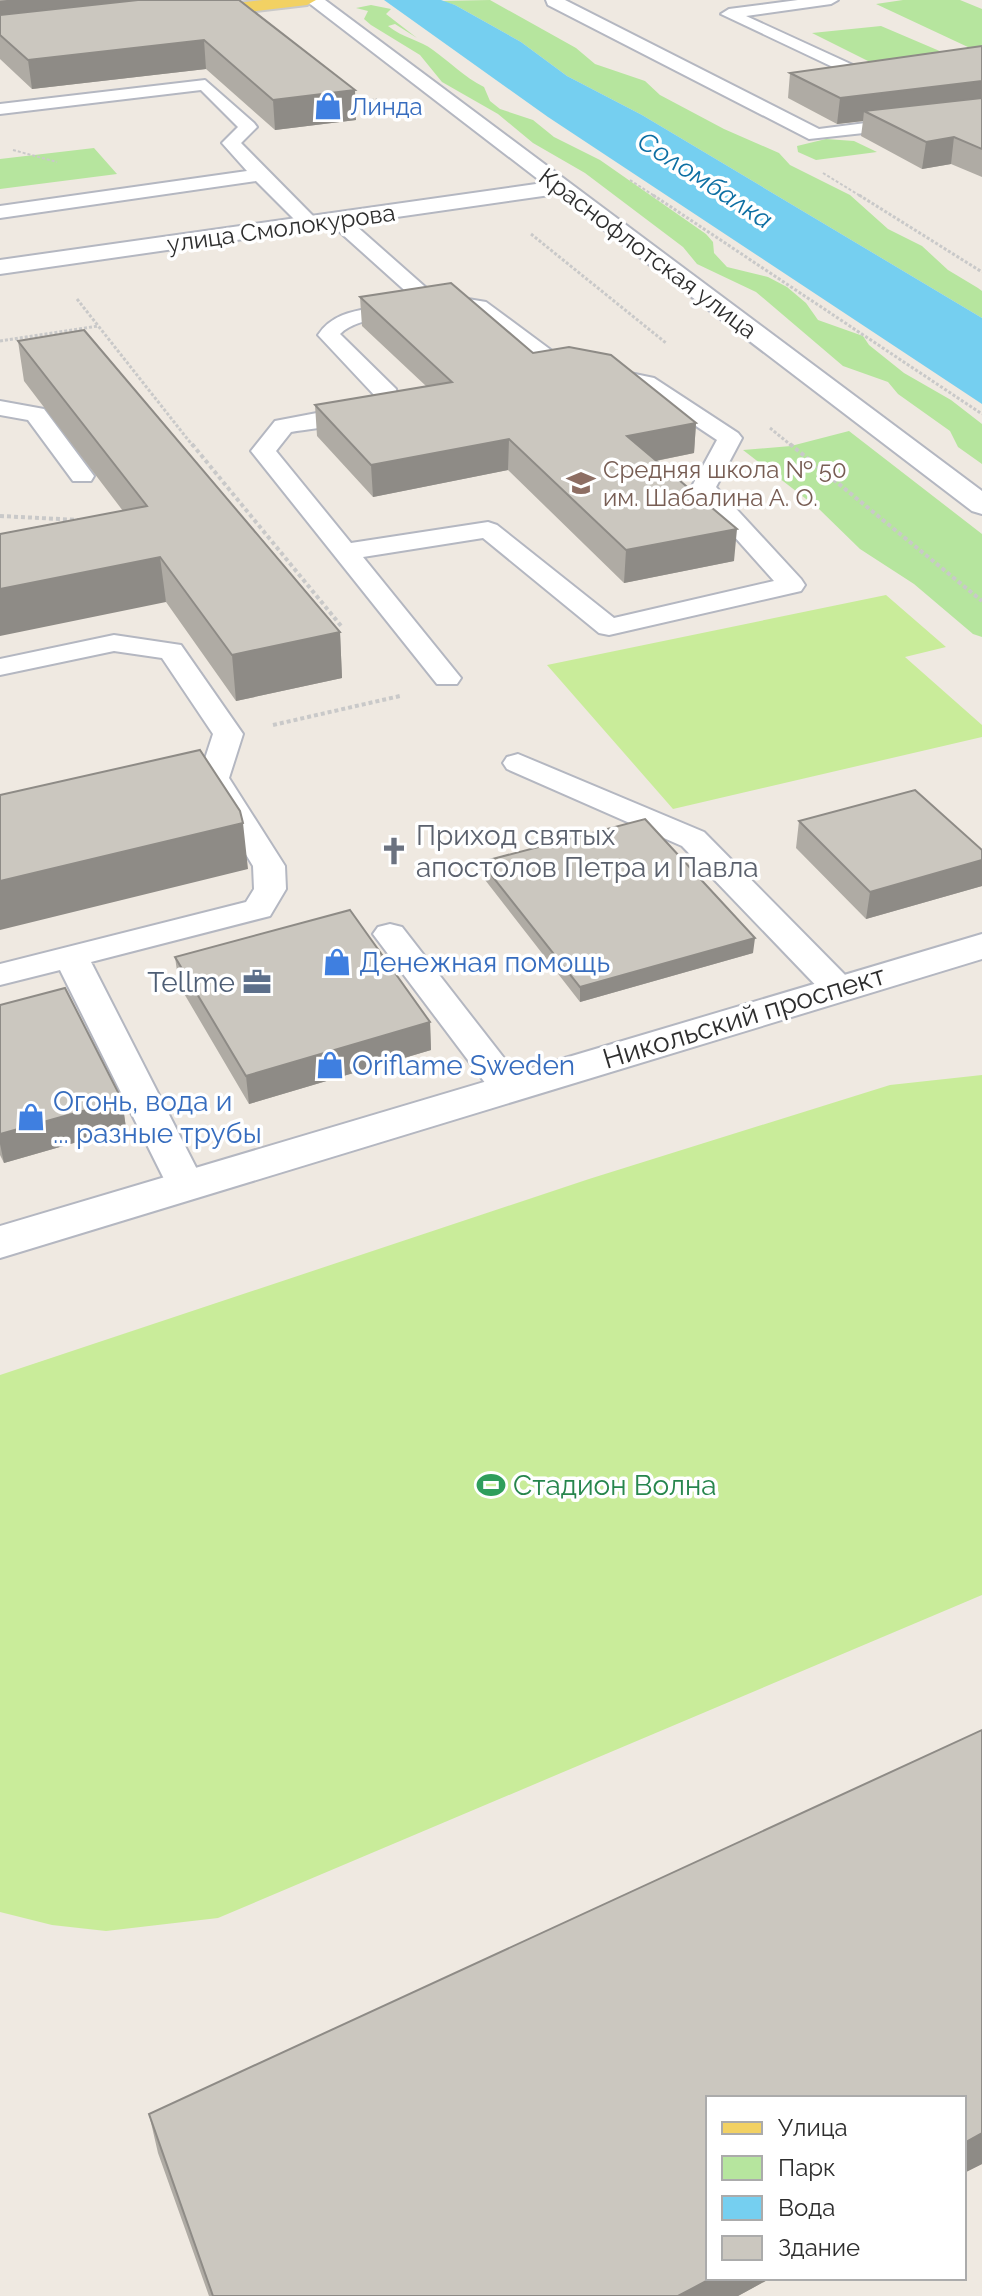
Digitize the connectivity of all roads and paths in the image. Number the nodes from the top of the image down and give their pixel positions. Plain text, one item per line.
1 (307, 0) edge
2 (314, 0) edge
3 (831, 0) edge
4 (554, 1) edge
5 (169, 17) edge
6 (982, 64) edge
7 (0, 109) edge
8 (982, 114) edge
9 (816, 135) junction
10 (619, 173) dead end
11 (260, 175) junction
12 (561, 187) junction
13 (0, 212) edge
14 (339, 221) junction
15 (311, 225) junction
16 (46, 260) junction
17 (0, 267) edge
18 (982, 272) edge
19 (425, 297) junction
20 (99, 326) junction
21 (0, 341) edge
22 (0, 408) edge
23 (982, 414) edge
24 (82, 476) edge
25 (982, 505) edge
26 (0, 516) edge
27 (86, 520) edge
28 (345, 552) junction
29 (350, 637) dead end
30 (0, 667) edge
31 (447, 678) dead end
32 (391, 686) dead end
33 (228, 734) junction
34 (518, 763) dead end
35 (390, 934) dead end
36 (982, 946) edge
37 (71, 957) junction
38 (0, 975) edge
39 (839, 989) junction
40 (508, 1088) junction
41 (186, 1185) junction
42 (0, 1242) edge

1 - 5 main road
2 - 12 street, Краснофлотская улица
3 - 6 lane
4 - 9 street
7 - 11 lane
8 - 9 street
9 - 18 path
10 - 23 path
11 - 13 lane
11 - 15 lane
12 - 14 street, улица Смолокурова
12 - 25 street, Краснофлотская улица
14 - 15 street, улица Смолокурова
14 - 19 lane
15 - 16 street, улица Смолокурова
16 - 17 street, улица Смолокурова
16 - 20 path
19 - 28 lane
19 - 28 lane
20 - 21 path
20 - 29 path
22 - 24 lane
26 - 27 path
28 - 31 lane
30 - 33 lane
32 - 33 path
33 - 37 lane
34 - 39 lane
35 - 40 lane
36 - 39 street, Никольский проспект
37 - 38 lane
37 - 41 lane
39 - 40 street, Никольский проспект
40 - 41 street, Никольский проспект
41 - 42 street, Никольский проспект

